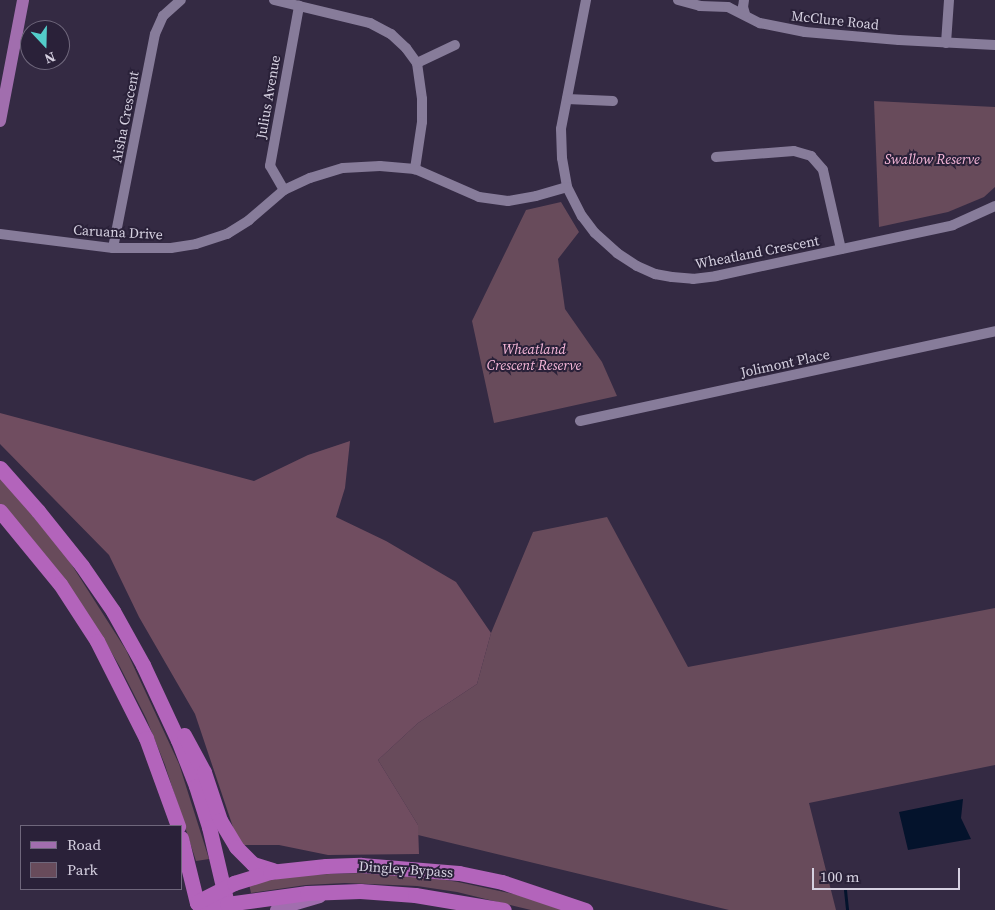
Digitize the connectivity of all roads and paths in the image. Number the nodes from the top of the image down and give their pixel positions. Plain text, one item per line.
1 (23, 0) edge
2 (181, 0) edge
3 (274, 0) edge
4 (586, 0) edge
5 (678, 0) edge
6 (744, 0) edge
7 (949, 0) edge
8 (299, 6) junction
9 (745, 14) junction
10 (946, 43) junction
11 (455, 45) dead end
12 (995, 45) edge
13 (417, 63) junction
14 (567, 99) junction
15 (613, 101) dead end
16 (0, 121) edge
17 (716, 156) dead end
18 (415, 169) junction
19 (567, 186) junction
20 (284, 190) junction
21 (995, 206) edge
22 (0, 234) edge
23 (113, 248) junction
24 (841, 249) junction
25 (995, 331) edge
26 (580, 421) dead end
27 (0, 468) edge
28 (0, 511) edge
29 (6, 520) edge
30 (162, 703) junction
31 (178, 825) edge
32 (182, 842) edge
33 (280, 870) junction
34 (224, 888) junction
35 (342, 891) junction
36 (197, 905) edge
37 (228, 907) edge
38 (276, 910) edge
39 (504, 910) edge
40 (585, 910) edge

1 - 16 main road
2 - 23 street, Aisha Crescent
3 - 8 street
4 - 14 street, Wheatland Crescent
5 - 9 street, McClure Road
6 - 9 street
7 - 10 street
8 - 13 street
8 - 20 street, Julius Avenue
9 - 10 street, McClure Road
10 - 12 street, McClure Road
11 - 13 street
13 - 18 street
14 - 15 street
14 - 19 street, Wheatland Crescent
17 - 24 street
18 - 19 street, Caruana Drive
18 - 20 street, Caruana Drive
19 - 24 street, Wheatland Crescent
20 - 23 street, Caruana Drive
21 - 24 street, Wheatland Crescent
22 - 23 street, Caruana Drive
25 - 26 street, Jolimont Place
27 - 30 highway
28 - 29 highway
29 - 31 highway
30 - 33 highway
30 - 34 highway
32 - 36 highway
33 - 34 highway, Dingley Bypass
33 - 40 highway, Dingley Bypass
34 - 36 highway, Dingley Bypass
34 - 37 highway
35 - 37 highway, Dingley Bypass
35 - 38 main road
35 - 39 highway, Dingley Bypass
36 - 37 highway, Dingley Bypass

